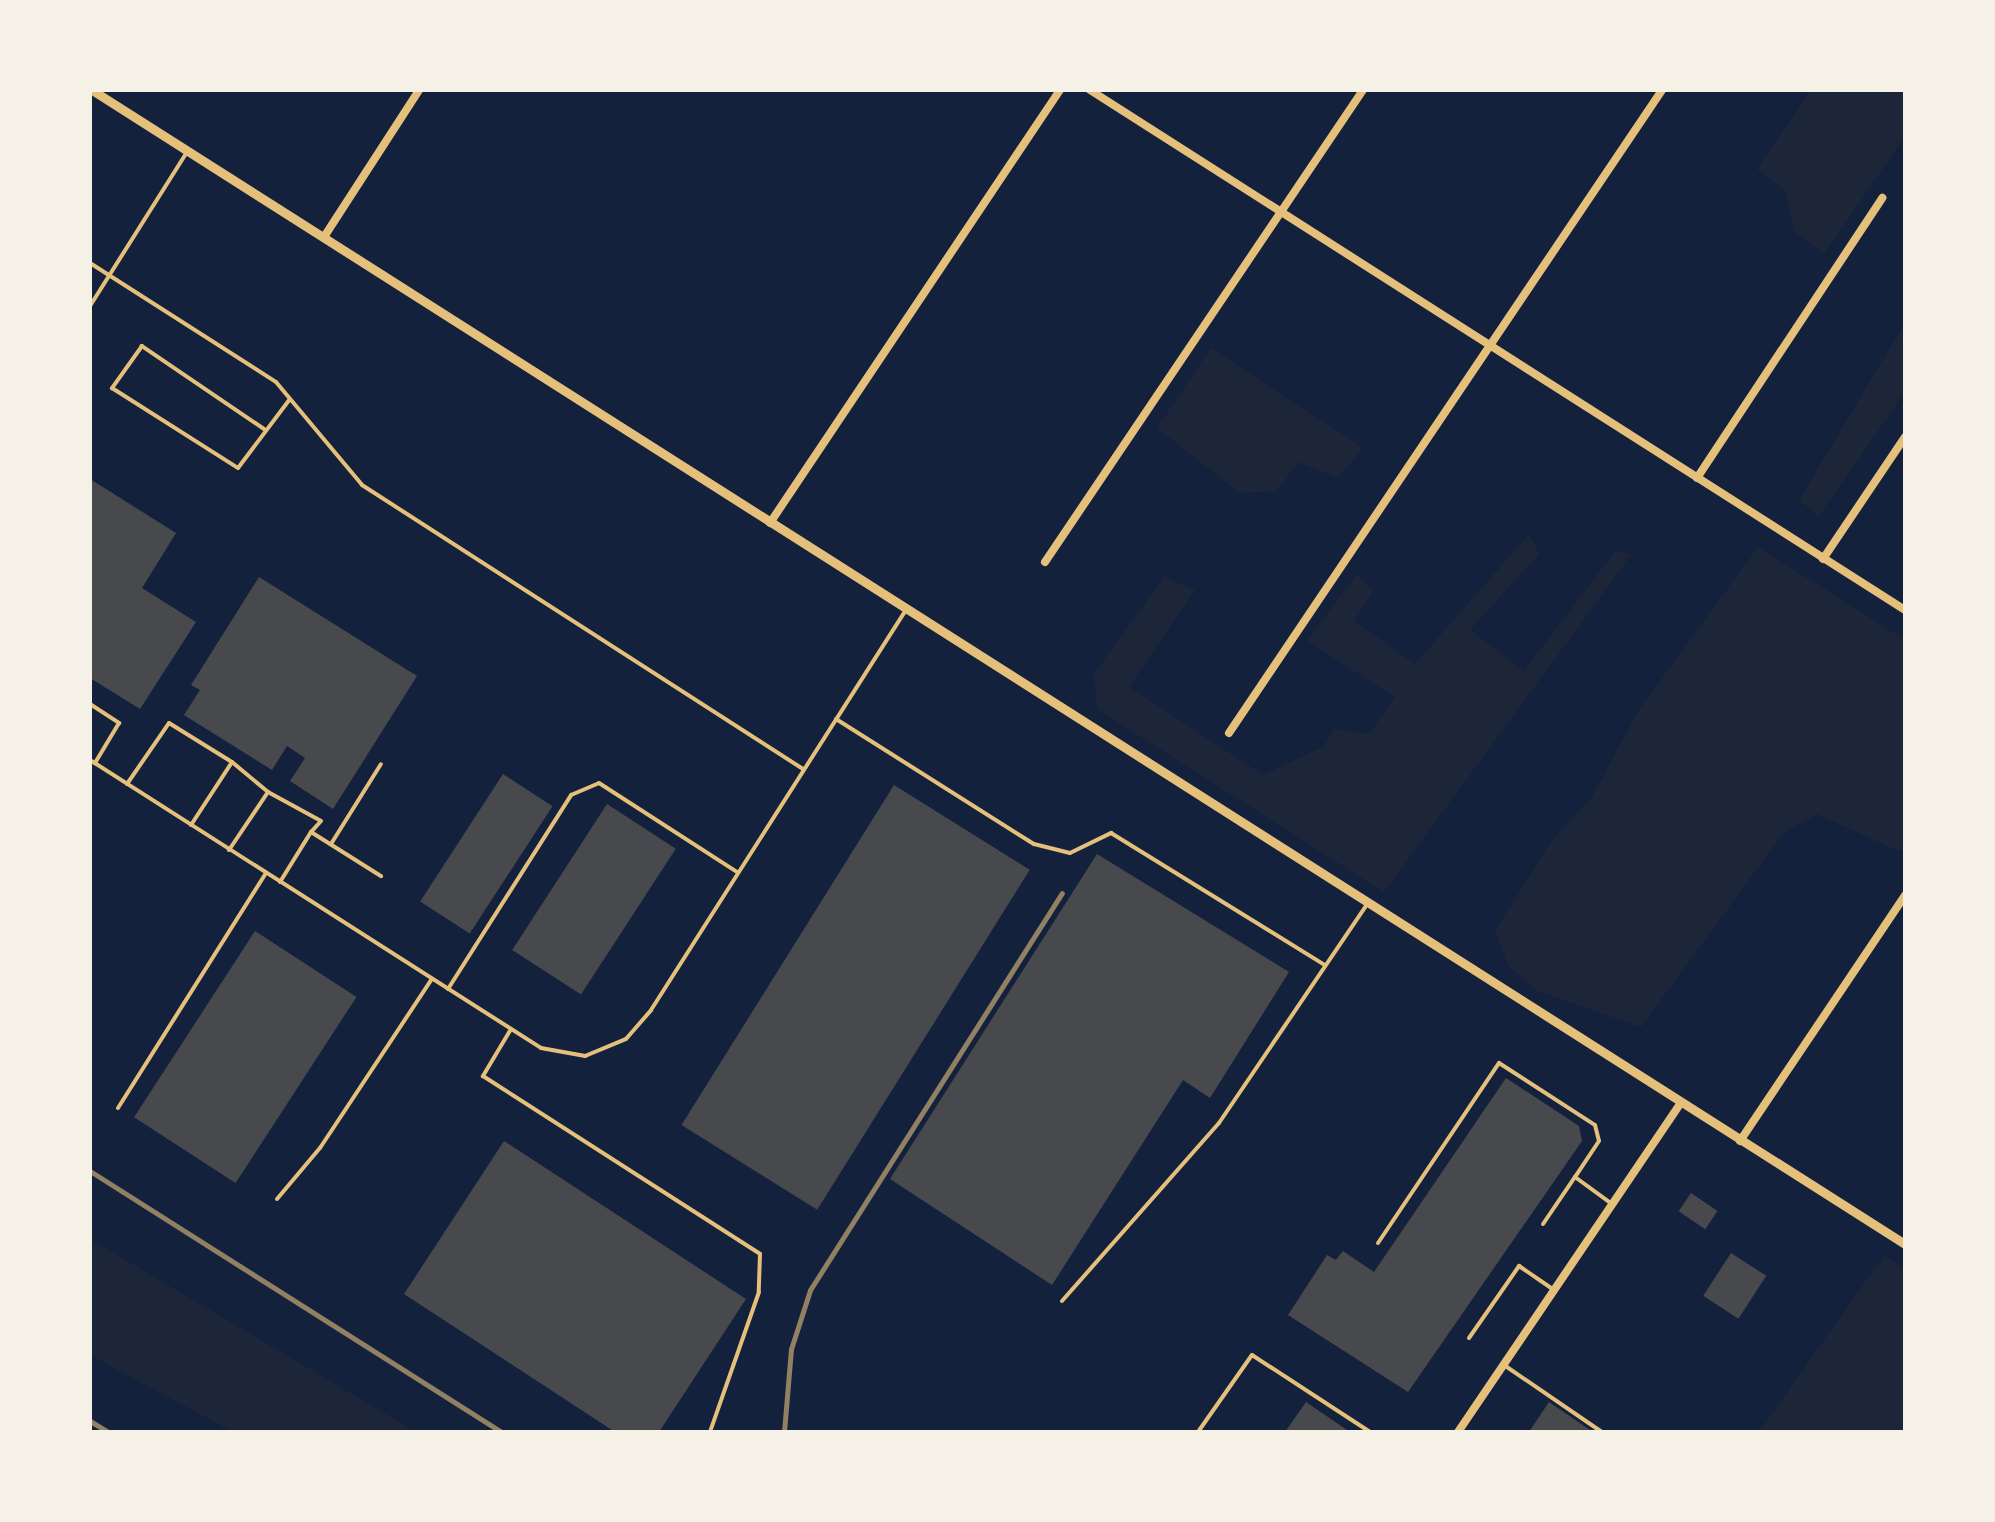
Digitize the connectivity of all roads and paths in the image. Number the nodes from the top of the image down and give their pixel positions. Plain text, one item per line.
1 (92, 90) edge
2 (419, 90) edge
3 (1060, 90) edge
4 (1090, 90) edge
5 (1363, 90) edge
6 (1662, 90) edge
7 (187, 151) junction
8 (1882, 198) dead end
9 (1281, 214) junction
10 (324, 237) junction
11 (90, 263) edge
12 (110, 274) junction
13 (90, 306) edge
14 (1491, 347) junction
15 (290, 399) junction
16 (264, 429) junction
17 (1905, 437) edge
18 (1697, 478) junction
19 (770, 523) junction
20 (1823, 559) junction
21 (1045, 562) dead end
22 (1905, 610) edge
23 (905, 611) junction
24 (90, 704) edge
25 (835, 719) junction
26 (1229, 733) dead end
27 (92, 762) edge
28 (232, 762) junction
29 (381, 764) dead end
30 (803, 769) junction
31 (127, 784) junction
32 (268, 792) junction
33 (191, 825) junction
34 (311, 832) junction
35 (331, 844) junction
36 (229, 850) junction
37 (737, 872) junction
38 (266, 873) junction
39 (381, 876) dead end
40 (280, 882) junction
41 (1905, 895) edge
42 (1367, 904) junction
43 (1325, 965) junction
44 (432, 979) junction
45 (448, 989) junction
46 (511, 1029) junction
47 (1681, 1103) junction
48 (118, 1108) dead end
49 (1740, 1141) junction
50 (1575, 1177) junction
51 (277, 1199) dead end
52 (1612, 1204) junction
53 (1543, 1224) dead end
54 (1378, 1243) dead end
55 (1905, 1244) edge
56 (1554, 1290) junction
57 (1062, 1301) dead end
58 (1469, 1338) dead end
59 (1504, 1365) junction
60 (710, 1432) edge
61 (1198, 1432) edge
62 (1370, 1432) edge
63 (1458, 1432) edge
64 (1602, 1432) edge

1 - 7 street
2 - 10 street
3 - 19 street
4 - 9 street
5 - 9 street
6 - 14 street
7 - 10 street
7 - 12 lane
8 - 18 street
9 - 14 street
9 - 21 street
10 - 19 street
11 - 12 lane
12 - 13 lane
12 - 15 lane
14 - 18 street
14 - 26 street
15 - 16 lane
15 - 30 lane
16 - 16 lane
17 - 20 street
18 - 20 street
19 - 23 street
20 - 22 street
23 - 25 lane
23 - 42 street
24 - 27 lane
25 - 30 lane
25 - 43 lane
27 - 31 lane
28 - 31 lane
28 - 32 lane
28 - 33 lane
29 - 35 lane
30 - 37 lane
31 - 33 lane
32 - 34 lane
32 - 36 lane
33 - 36 lane
34 - 35 lane
34 - 40 lane
35 - 39 lane
36 - 38 lane
37 - 45 lane
37 - 46 lane
38 - 40 lane
38 - 48 lane
40 - 44 lane
41 - 49 street
42 - 43 lane
42 - 47 street
43 - 57 lane
44 - 45 lane
44 - 51 lane
45 - 46 lane
46 - 60 lane
47 - 49 street
47 - 52 street
49 - 55 street
50 - 52 lane
50 - 53 lane
50 - 54 lane
52 - 56 street
56 - 58 lane
56 - 59 street
59 - 63 street
59 - 64 lane
61 - 62 lane

